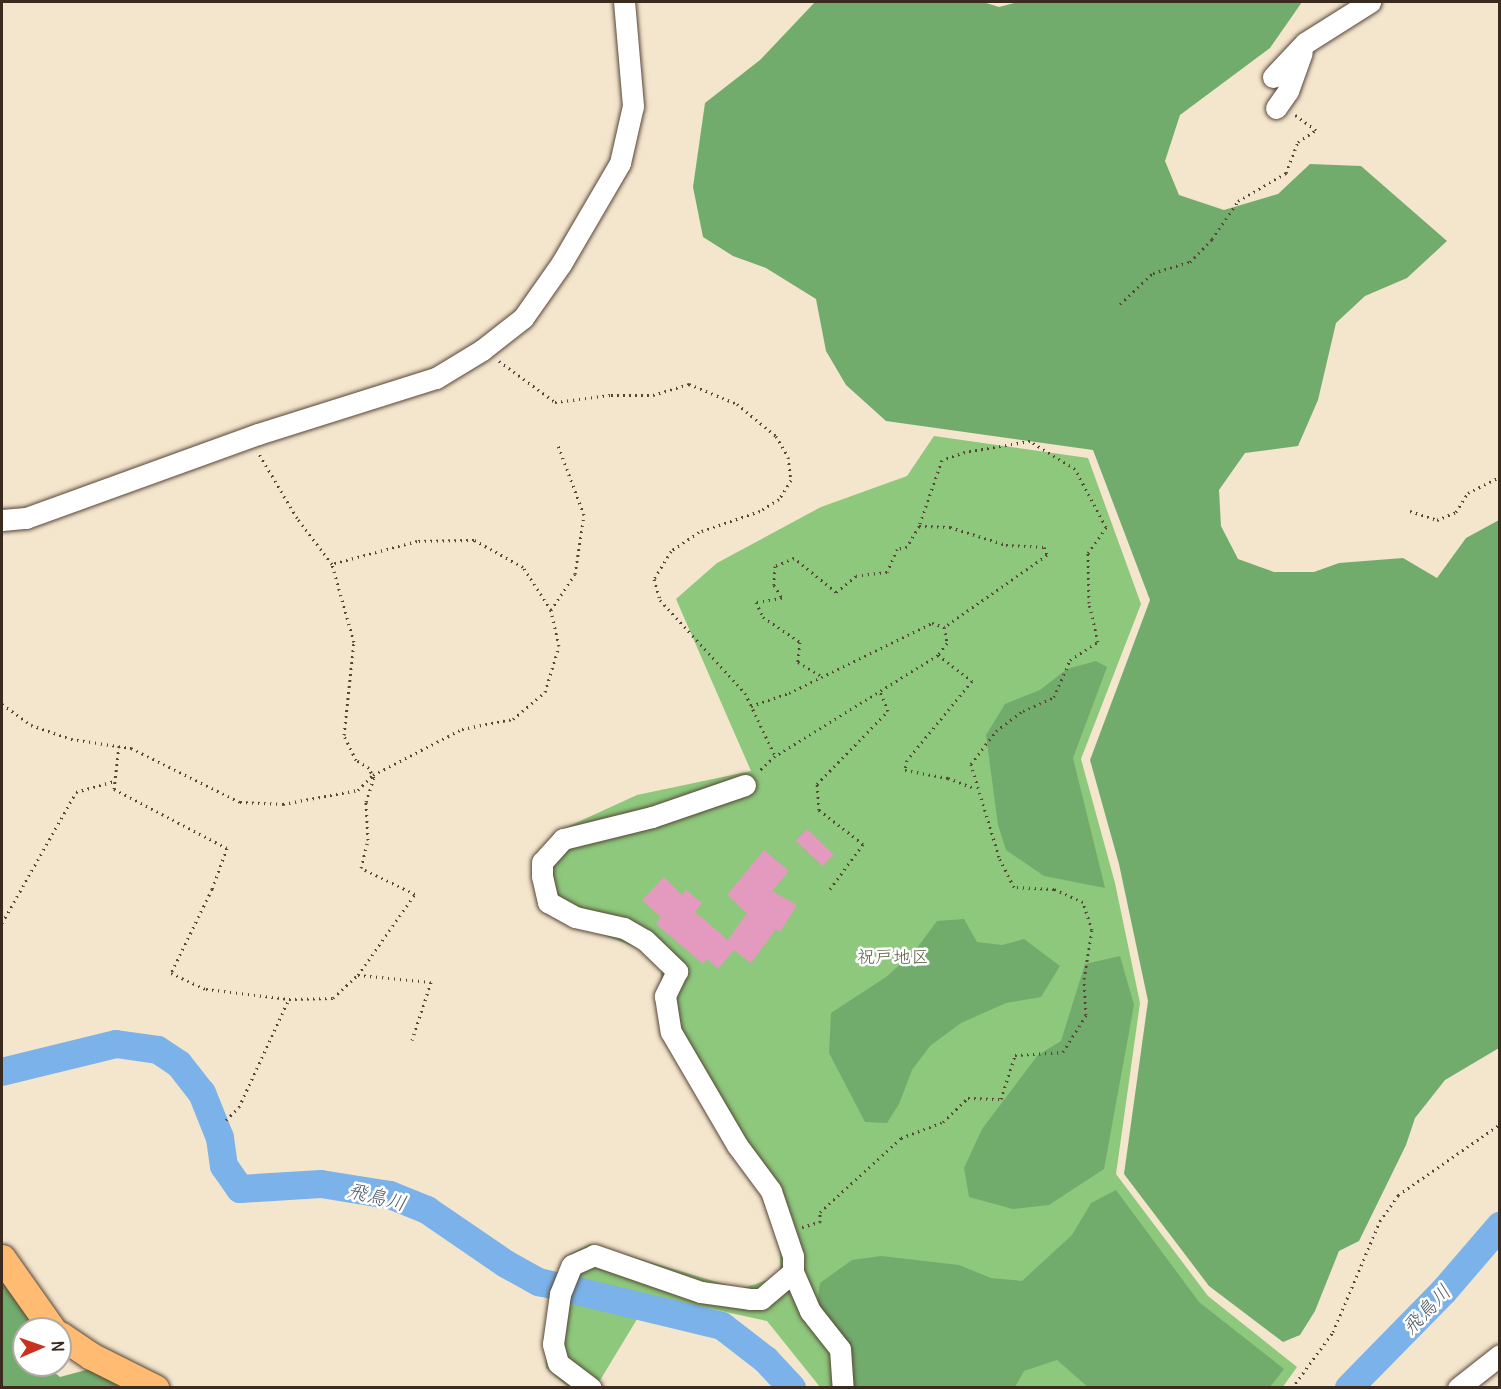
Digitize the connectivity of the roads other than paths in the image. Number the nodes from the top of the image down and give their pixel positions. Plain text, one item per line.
1 (624, 2) edge
2 (1370, 2) edge
3 (1305, 42) junction
4 (1273, 77) dead end
5 (1278, 106) road end
6 (2, 520) edge
7 (745, 785) road end
8 (2, 1258) edge
9 (793, 1264) junction
10 (44, 1317) edge
11 (72, 1343) edge
12 (1500, 1355) edge
13 (155, 1388) edge
14 (591, 1388) edge
15 (843, 1388) edge
16 (1458, 1388) edge

1 - 6 street
2 - 3 street
3 - 4 street
3 - 5 street
7 - 9 street
8 - 10 main road
9 - 14 street
9 - 15 street
11 - 13 main road
12 - 16 street

